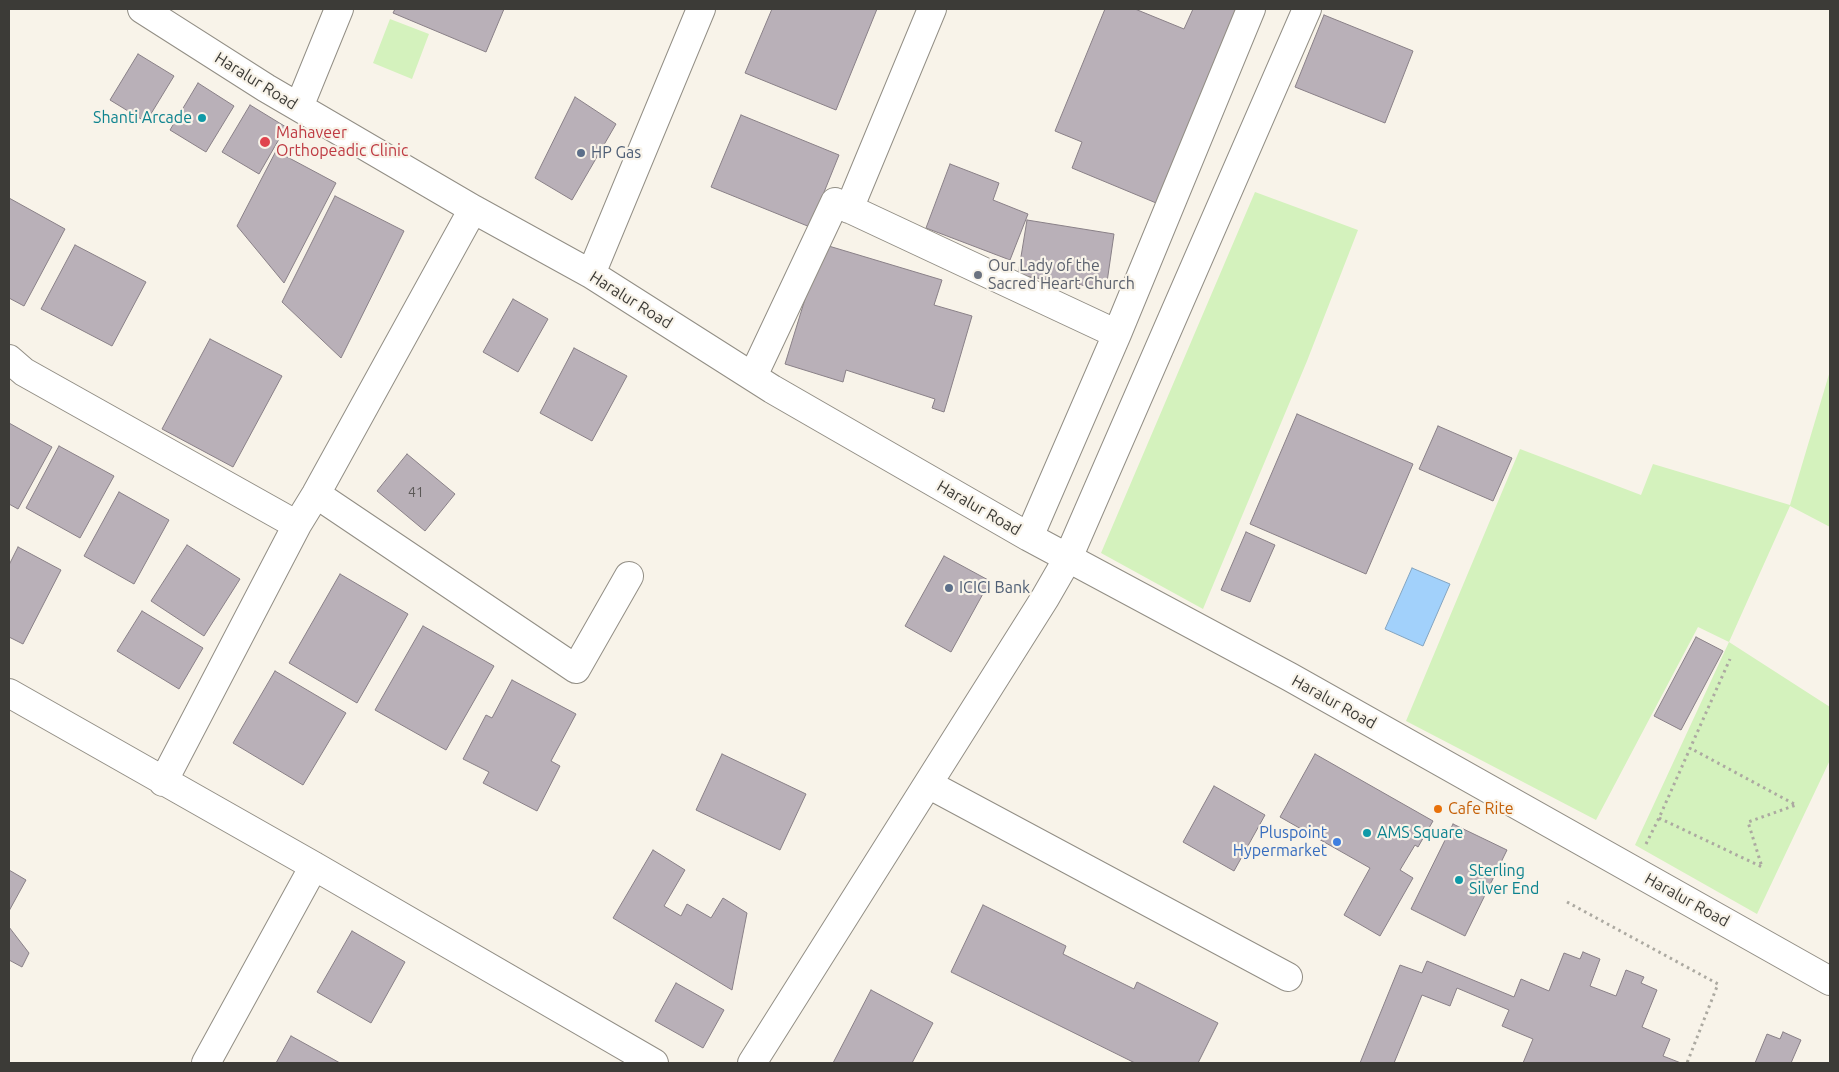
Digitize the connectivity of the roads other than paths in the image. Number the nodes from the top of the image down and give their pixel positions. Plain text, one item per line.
1 (142, 9) edge
2 (339, 9) edge
3 (701, 9) edge
4 (932, 9) edge
5 (1251, 9) edge
6 (1308, 9) edge
7 (299, 108) junction
8 (473, 209) junction
9 (849, 209) junction
10 (591, 274) junction
11 (1117, 334) junction
12 (9, 359) edge
13 (753, 376) junction
14 (316, 494) junction
15 (297, 525) junction
16 (1029, 537) junction
17 (1068, 558) junction
18 (629, 576) dead end
19 (9, 693) edge
20 (163, 782) junction
21 (928, 784) junction
22 (314, 866) junction
23 (1288, 977) dead end
24 (1830, 981) edge
25 (206, 1063) edge
26 (654, 1063) edge
27 (752, 1063) edge

1 - 7 street, Haralur Road
2 - 7 street
3 - 10 street
4 - 9 street
5 - 11 street
6 - 17 street
7 - 8 street, Haralur Road
8 - 10 street, Haralur Road
8 - 14 street
9 - 11 street
9 - 13 street
10 - 13 street, Haralur Road
11 - 16 street
12 - 15 street
13 - 16 street, Haralur Road
14 - 15 street
14 - 18 street
15 - 20 street
16 - 17 street, Haralur Road
17 - 21 street
17 - 24 street, Haralur Road
19 - 20 street
20 - 22 street
21 - 23 street
21 - 27 street
22 - 25 street
22 - 26 street

